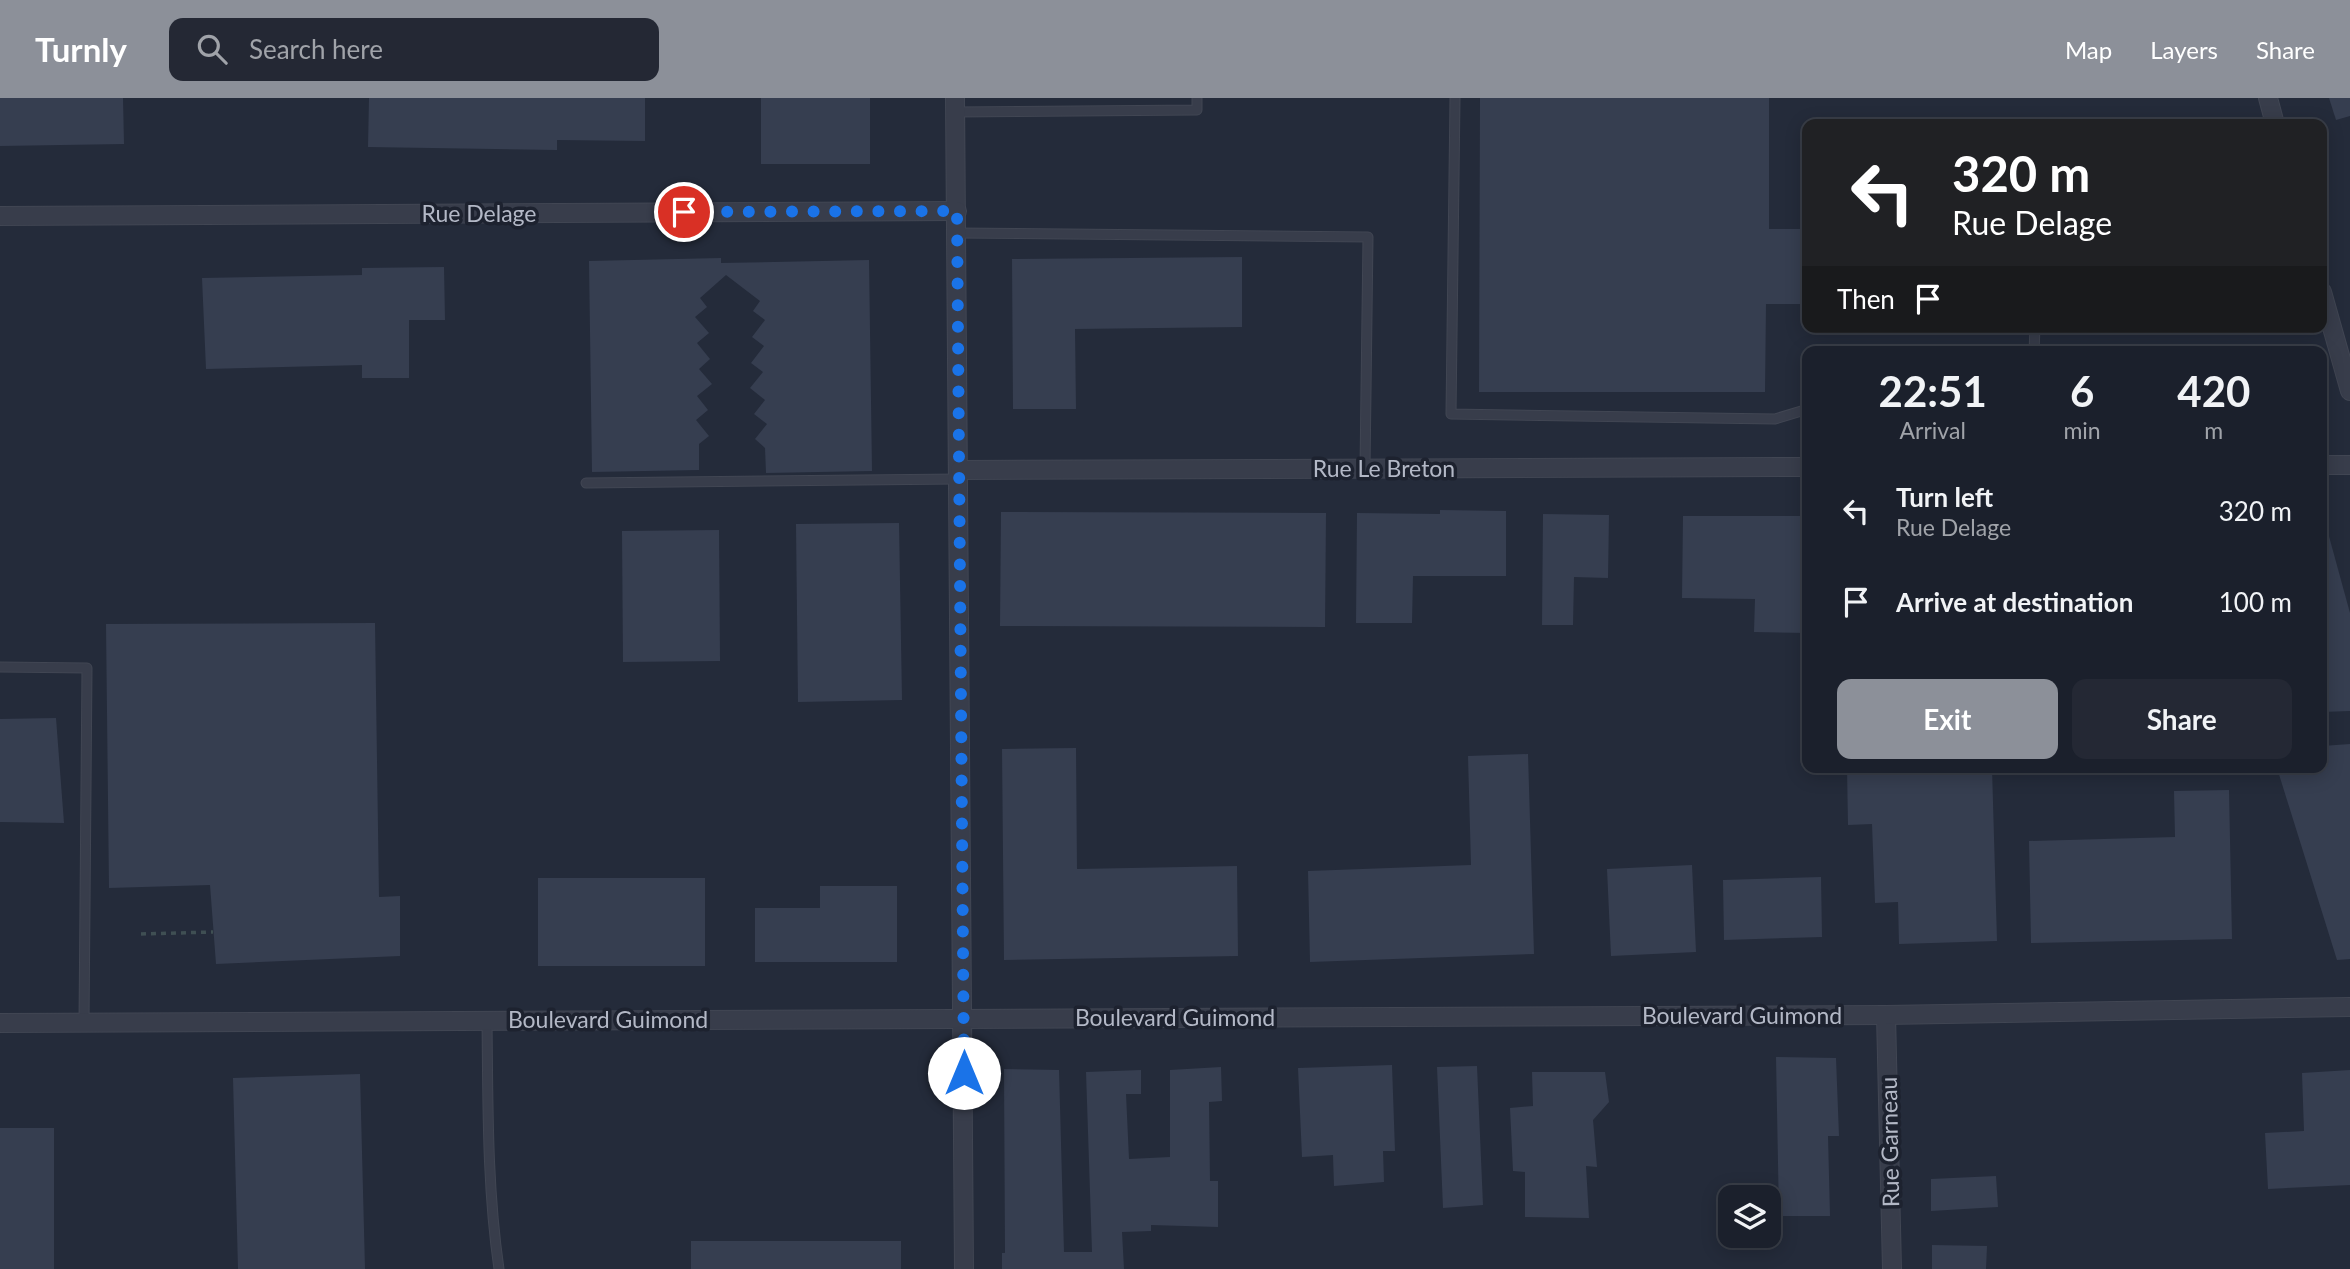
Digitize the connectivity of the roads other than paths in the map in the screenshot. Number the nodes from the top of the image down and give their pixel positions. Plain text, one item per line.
1 (1197, 98) edge
2 (1455, 98) edge
3 (2268, 98) edge
4 (955, 105) edge
5 (2274, 119) edge
6 (957, 211) junction
7 (0, 216) edge
8 (957, 233) junction
9 (2327, 310) edge
10 (2350, 391) edge
11 (1802, 411) edge
12 (2327, 465) edge
13 (2350, 465) edge
14 (1802, 467) edge
15 (1365, 468) junction
16 (960, 474) junction
17 (586, 483) dead end
18 (0, 667) edge
19 (2350, 1007) edge
20 (1886, 1015) junction
21 (964, 1017) junction
22 (487, 1020) junction
23 (84, 1022) junction
24 (0, 1023) edge
25 (499, 1269) edge
26 (964, 1269) edge
27 (1892, 1269) edge

1 - 4 lane
2 - 11 lane
3 - 5 street
4 - 6 street
6 - 7 street, Rue Delage
6 - 8 street
8 - 15 lane
8 - 16 street
9 - 10 street
12 - 13 street
14 - 15 street, Rue Le Breton
15 - 16 street, Rue Le Breton
16 - 17 lane
16 - 21 street
18 - 23 lane
19 - 20 street, Boulevard Guimond
20 - 21 street, Boulevard Guimond
20 - 27 street, Rue Garneau
21 - 22 street, Boulevard Guimond
21 - 26 street
22 - 23 street, Boulevard Guimond
22 - 25 lane
23 - 24 street, Boulevard Guimond

